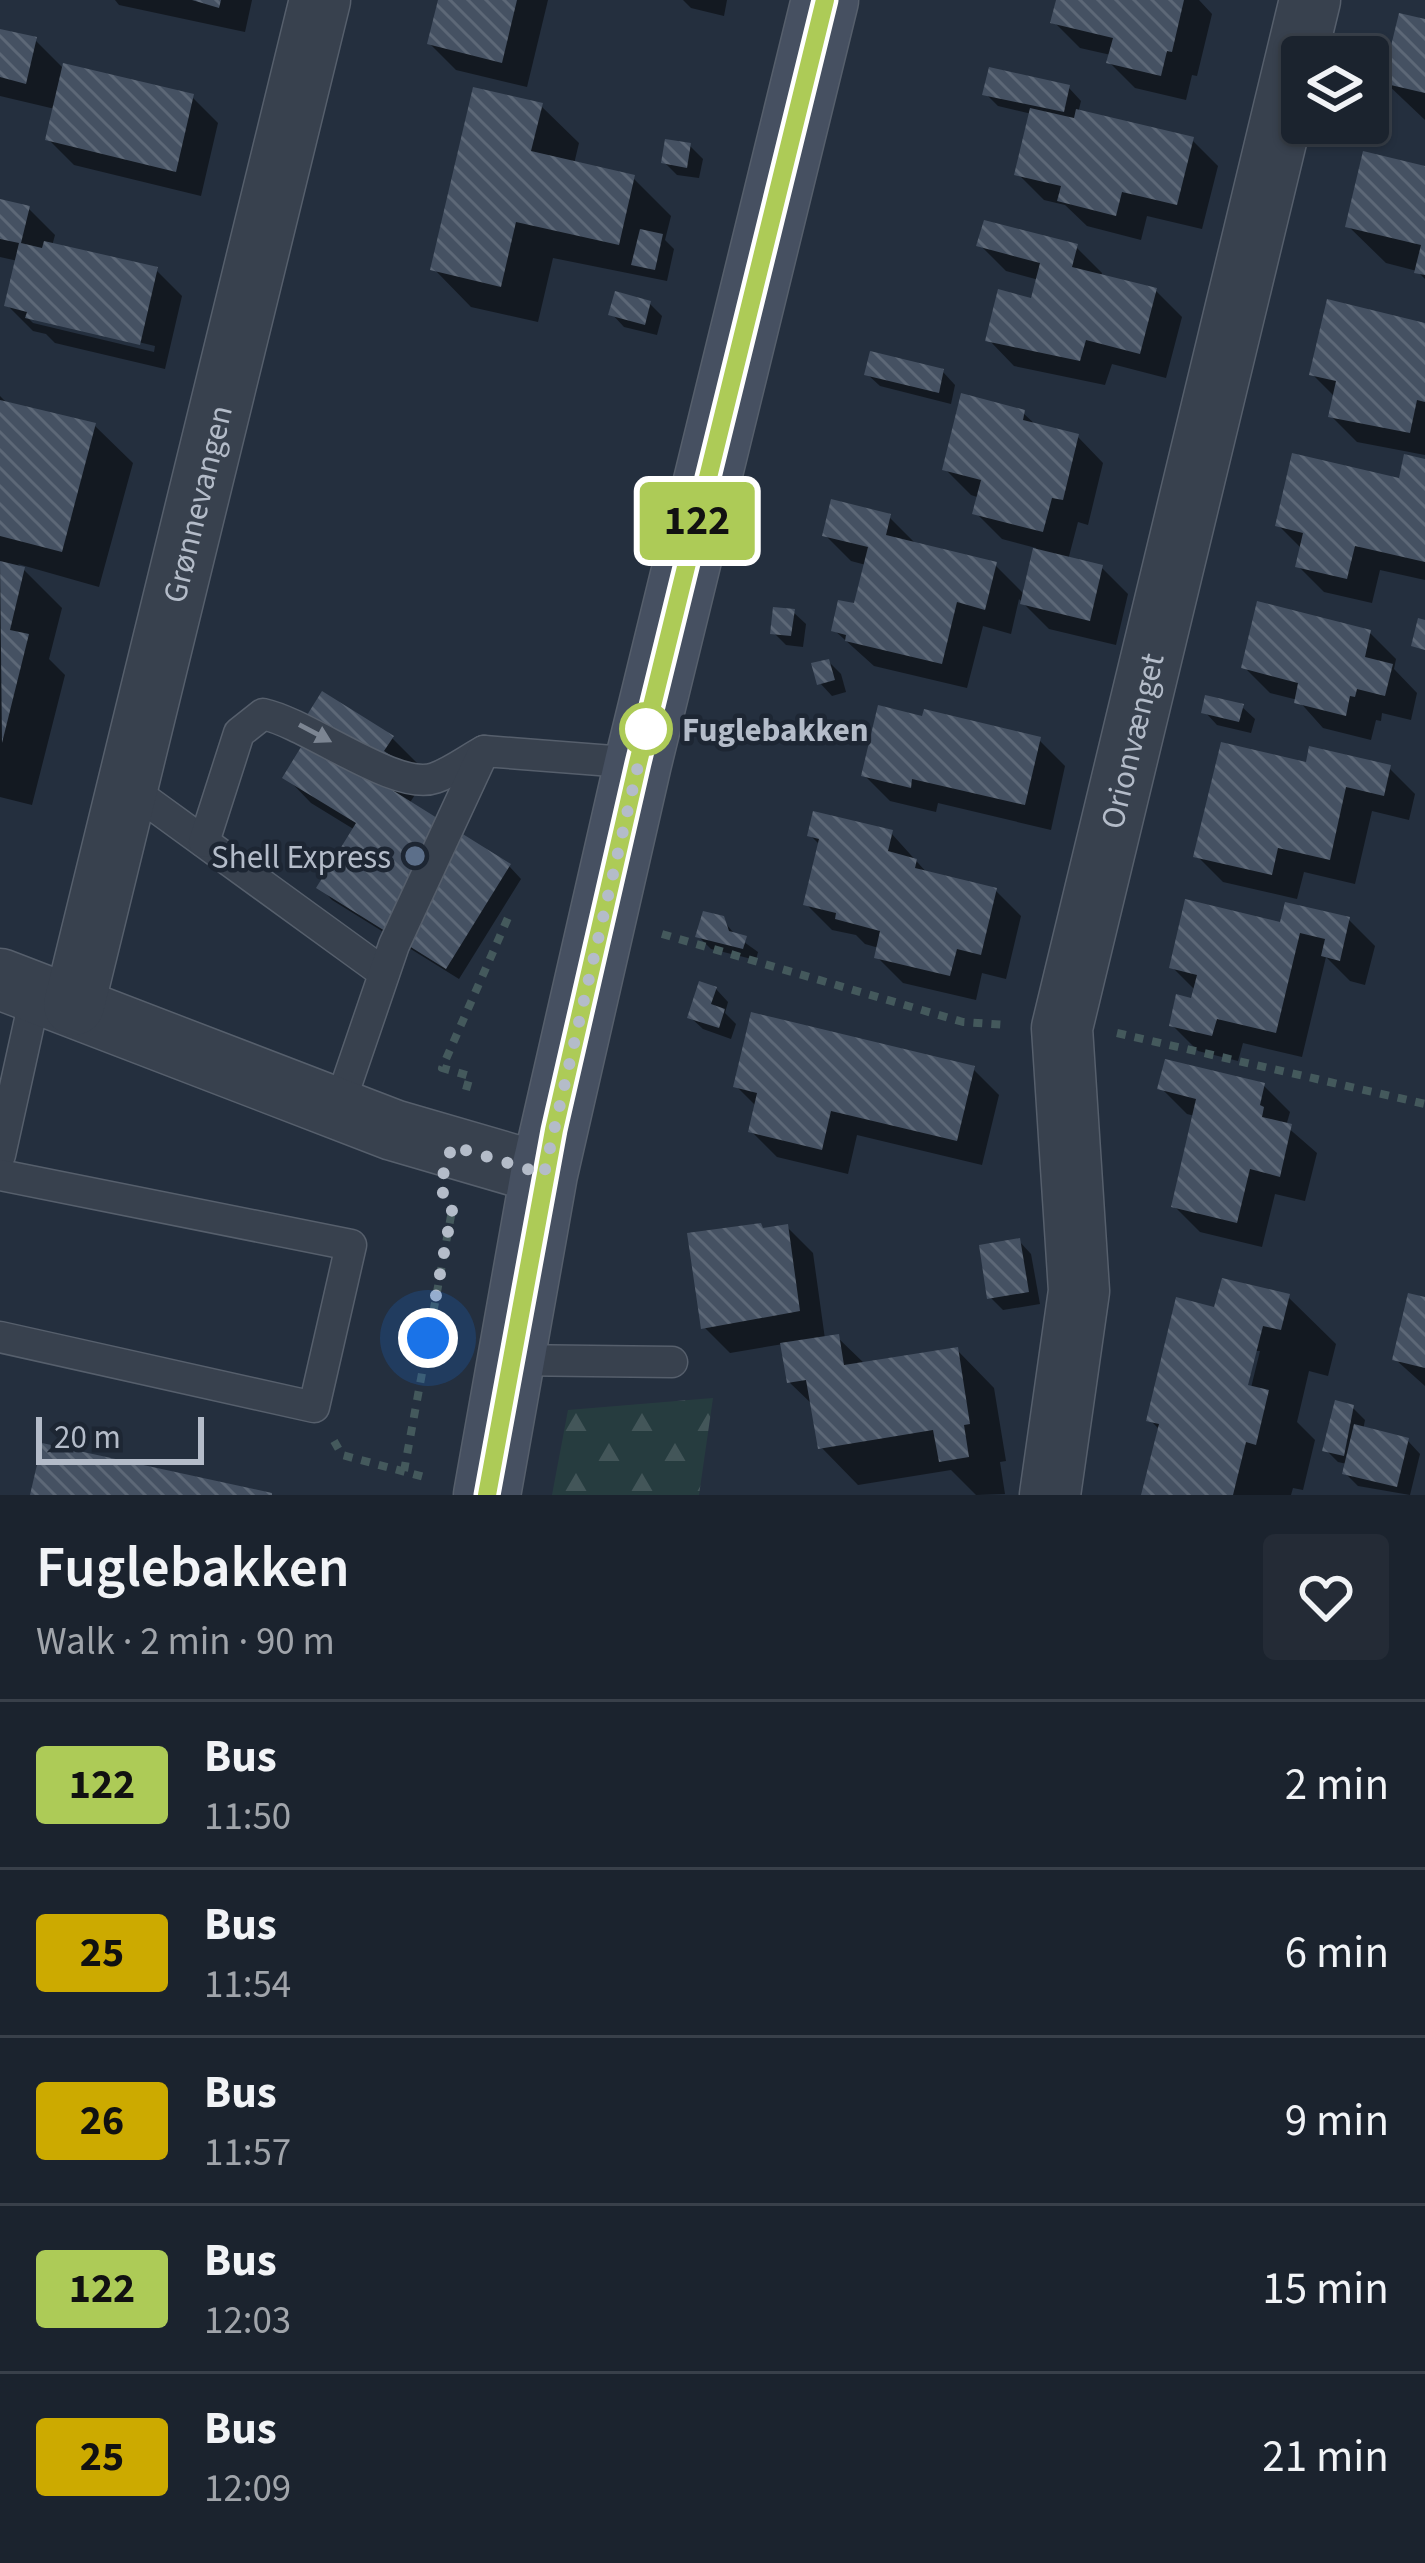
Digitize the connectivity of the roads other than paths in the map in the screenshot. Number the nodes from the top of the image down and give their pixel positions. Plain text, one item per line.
1 (320, 0) edge
2 (825, 0) edge
3 (1310, 0) edge
4 (484, 751) junction
5 (638, 763) junction
6 (128, 787) junction
7 (204, 842) junction
8 (385, 973) junction
9 (37, 992) edge
10 (338, 1109) junction
11 (0, 1155) edge
12 (544, 1174) junction
13 (0, 1175) edge
14 (0, 1336) edge
15 (511, 1360) junction
16 (672, 1362) dead end
17 (487, 1494) edge
18 (1050, 1495) edge

1 - 6 street, Grønnevangen
2 - 5 main road
3 - 18 street, Orionvænget
4 - 5 lane
7 -> 4 lane
4 - 8 lane
5 - 12 main road
6 - 7 lane
6 - 9 street, Grønnevangen
7 - 8 lane
8 - 10 lane
9 - 10 street
9 - 11 lane
10 - 12 street
12 - 15 main road
13 - 14 lane
15 - 16 lane
15 - 17 main road

